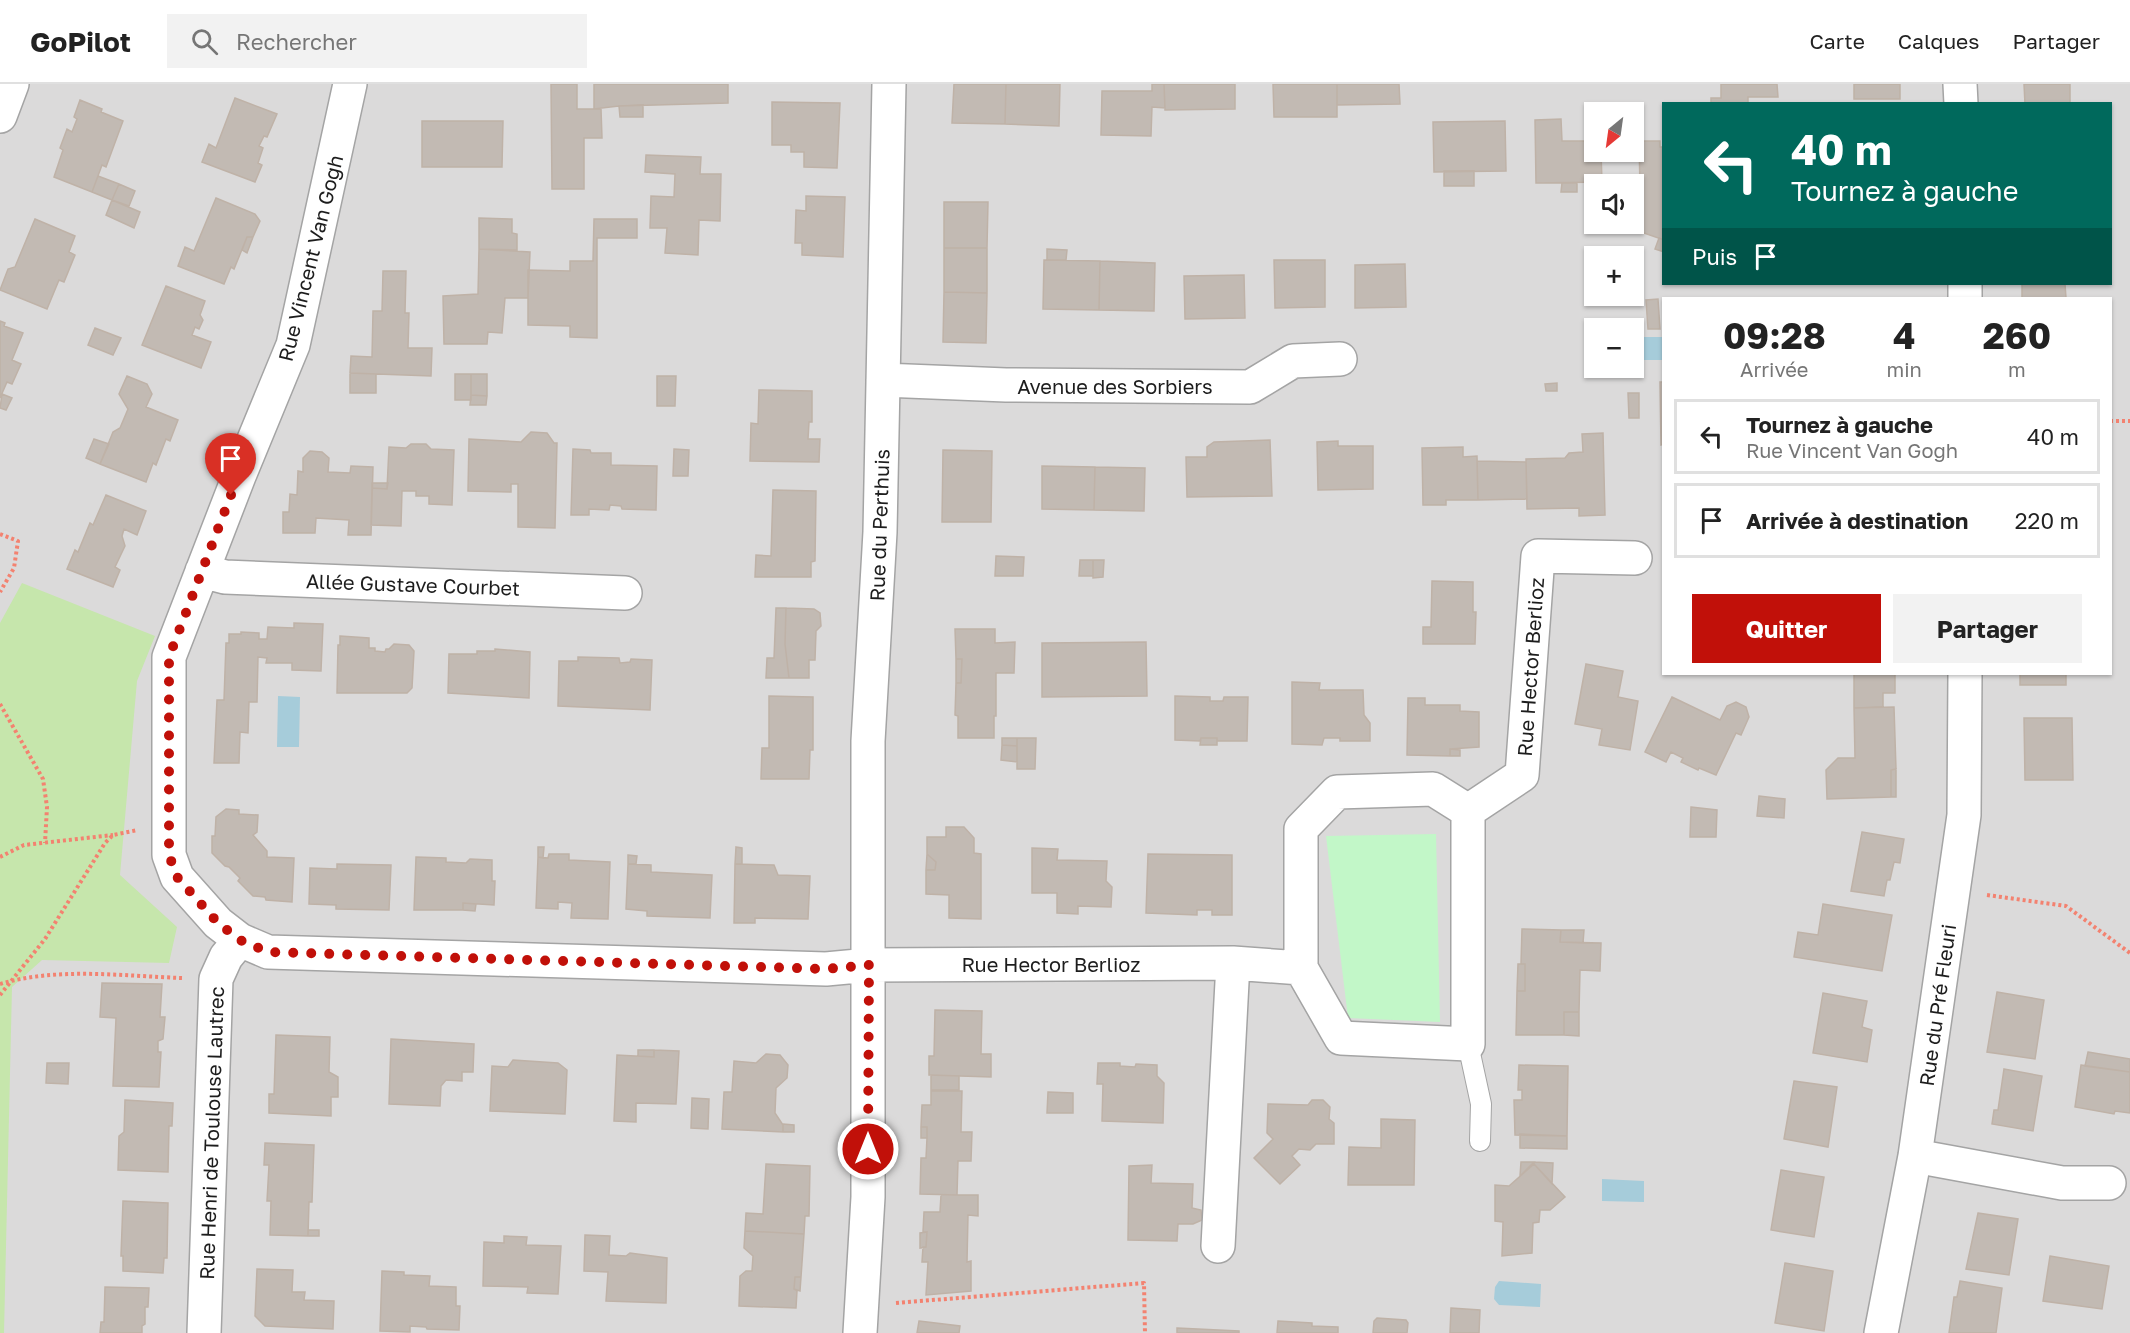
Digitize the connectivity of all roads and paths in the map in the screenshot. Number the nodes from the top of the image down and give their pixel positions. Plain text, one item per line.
1 (12, 84) edge
2 (350, 84) edge
3 (889, 84) edge
4 (1960, 84) edge
5 (1961, 102) edge
6 (0, 116) edge
7 (1340, 359) dead end
8 (883, 380) junction
9 (2112, 421) edge
10 (2130, 421) edge
11 (0, 534) edge
12 (1635, 558) dead end
13 (202, 571) junction
14 (0, 592) edge
15 (625, 593) dead end
16 (1965, 675) edge
17 (0, 704) edge
18 (1468, 811) junction
19 (169, 828) junction
20 (113, 835) junction
21 (45, 843) junction
22 (0, 857) edge
23 (1953, 891) junction
24 (240, 940) junction
25 (2130, 953) edge
26 (1233, 963) junction
27 (869, 965) junction
28 (1301, 968) junction
29 (216, 979) junction
30 (11, 981) junction
31 (0, 984) edge
32 (0, 995) edge
33 (1468, 1044) junction
34 (1480, 1141) dead end
35 (1915, 1156) junction
36 (2109, 1183) dead end
37 (1218, 1246) dead end
38 (861, 1319) edge
39 (204, 1333) edge
40 (1145, 1333) edge
41 (1881, 1333) edge

1 - 6 street
2 - 13 street, Rue Vincent Van Gogh
3 - 8 street, Rue du Perthuis
4 - 5 street
7 - 8 street, Avenue des Sorbiers
8 - 27 street, Rue du Perthuis
9 - 10 path
11 - 14 path
12 - 18 street, Rue Hector Berlioz
13 - 15 street, Allée Gustave Courbet
13 - 19 street, Rue Vincent Van Gogh
16 - 23 street, Rue du Pré Fleuri
17 - 21 path
18 - 28 street
18 - 33 street
19 - 20 path
19 - 24 street, Rue Vincent Van Gogh
20 - 21 path
20 - 30 path
21 - 22 path
23 - 25 path
23 - 35 street, Rue du Pré Fleuri
24 - 27 street, Rue Vincent Van Gogh
24 - 29 street, Rue Henri de Toulouse Lautrec
26 - 27 street, Rue Hector Berlioz
26 - 28 street, Rue Hector Berlioz
26 - 37 street
27 - 38 street, Rue du Perthuis
28 - 33 street
29 - 30 path
29 - 39 street, Rue Henri de Toulouse Lautrec
30 - 31 path
30 - 32 path
33 - 34 lane
35 - 36 street
35 - 41 street, Rue du Pré Fleuri
38 - 40 path

